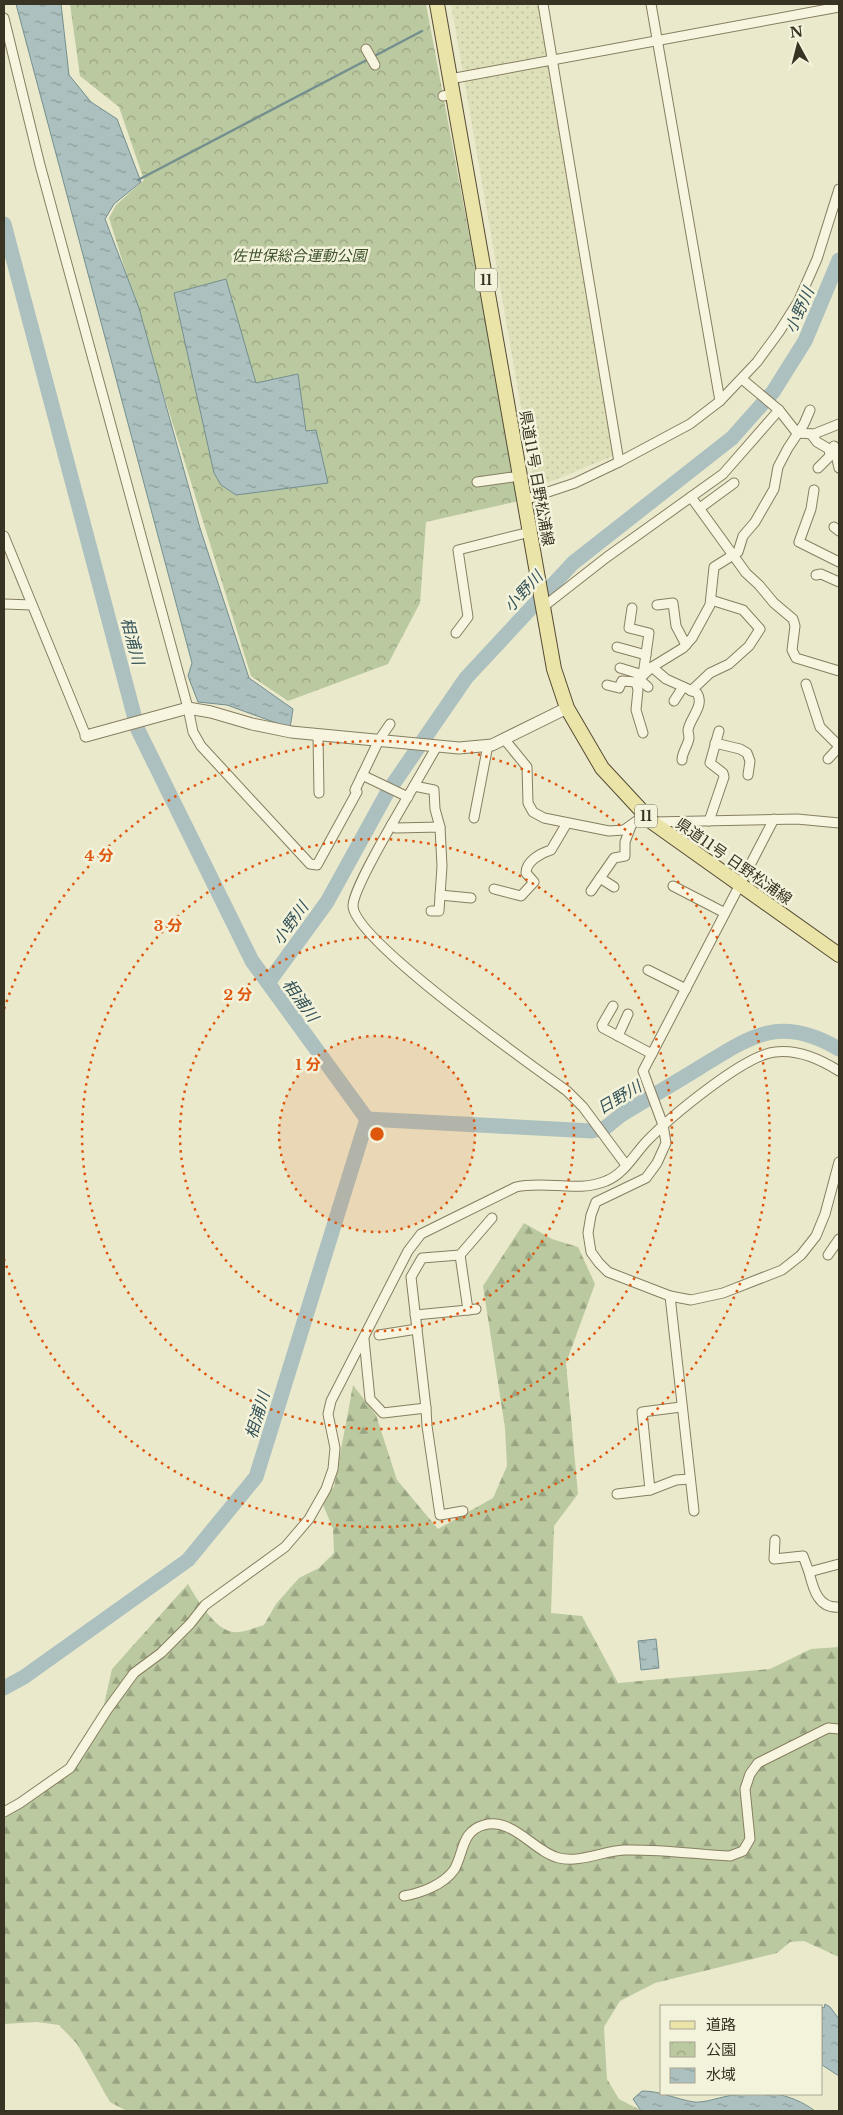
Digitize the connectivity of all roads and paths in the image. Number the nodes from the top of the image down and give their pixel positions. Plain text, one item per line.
1 (437, 4) edge
2 (543, 4) edge
3 (651, 4) edge
4 (839, 7) edge
5 (4, 18) edge
6 (657, 40) junction
7 (366, 49) dead end
8 (553, 59) junction
9 (375, 66) dead end
10 (450, 79) junction
11 (839, 189) edge
12 (744, 381) junction
13 (720, 401) junction
14 (778, 409) junction
15 (810, 410) dead end
16 (839, 424) edge
17 (797, 433) junction
18 (814, 433) junction
19 (619, 462) junction
20 (818, 468) dead end
21 (839, 468) edge
22 (515, 477) junction
23 (477, 482) dead end
24 (734, 483) dead end
25 (814, 490) dead end
26 (691, 497) junction
27 (524, 500) junction
28 (700, 508) junction
29 (530, 532) junction
30 (4, 536) edge
31 (6, 545) edge
32 (733, 555) junction
33 (839, 562) edge
34 (816, 575) dead end
35 (839, 582) edge
36 (711, 600) junction
37 (4, 604) edge
38 (32, 604) junction
39 (657, 605) dead end
40 (542, 607) junction
41 (632, 608) dead end
42 (456, 633) dead end
43 (686, 646) junction
44 (617, 647) dead end
45 (646, 655) junction
46 (652, 666) junction
47 (620, 668) dead end
48 (839, 671) edge
49 (639, 679) junction
50 (608, 685) dead end
51 (648, 687) dead end
52 (687, 689) junction
53 (805, 690) dead end
54 (674, 701) dead end
55 (566, 708) junction
56 (186, 709) junction
57 (390, 724) dead end
58 (718, 731) dead end
59 (643, 733) dead end
60 (90, 734) joint
61 (318, 736) junction
62 (381, 740) junction
63 (505, 740) junction
64 (715, 743) junction
65 (434, 745) junction
66 (488, 745) junction
67 (839, 747) edge
68 (828, 759) dead end
69 (682, 760) dead end
70 (363, 775) junction
71 (748, 775) dead end
72 (414, 786) junction
73 (319, 793) dead end
74 (408, 797) junction
75 (474, 818) dead end
76 (648, 818) junction
77 (774, 819) junction
78 (709, 821) junction
79 (567, 823) junction
80 (839, 823) edge
81 (392, 824) junction
82 (631, 826) junction
83 (440, 827) junction
84 (619, 857) junction
85 (632, 864) dead end
86 (600, 878) junction
87 (673, 886) dead end
88 (740, 886) junction
89 (614, 887) dead end
90 (494, 889) dead end
91 (591, 891) dead end
92 (440, 895) junction
93 (472, 898) dead end
94 (431, 911) dead end
95 (725, 913) junction
96 (839, 955) edge
97 (648, 970) dead end
98 (686, 989) junction
99 (613, 1006) dead end
100 (628, 1014) dead end
101 (618, 1036) junction
102 (652, 1054) junction
103 (839, 1071) edge
104 (661, 1122) junction
105 (839, 1162) edge
106 (626, 1165) junction
107 (492, 1218) dead end
108 (839, 1239) edge
109 (460, 1255) junction
110 (828, 1255) dead end
111 (670, 1296) junction
112 (415, 1316) junction
113 (417, 1329) junction
114 (380, 1335) dead end
115 (364, 1338) junction
116 (682, 1407) junction
117 (426, 1408) junction
118 (690, 1478) junction
119 (650, 1490) junction
120 (617, 1494) dead end
121 (463, 1511) dead end
122 (694, 1511) dead end
123 (774, 1540) dead end
124 (839, 1564) edge
125 (809, 1572) junction
126 (839, 1607) edge
127 (839, 1728) edge
128 (4, 1812) edge
129 (404, 1896) dead end

1 - 10 main road, 県道11号 日野松浦線 / 11
2 - 8 street
3 - 6 street
4 - 6 street
5 - 56 street
6 - 8 street
6 - 13 street
7 - 9 street
8 - 10 street
8 - 19 street
10 - 22 main road, 県道11号 日野松浦線 / 11
11 - 12 street
12 - 13 street
12 - 14 street
13 - 19 street
14 - 17 street
14 - 26 street
15 - 17 street
16 - 18 street
17 - 18 street
17 - 32 street
18 - 20 street
18 - 21 street
19 - 27 street
22 - 23 street
22 - 27 main road, 県道11号 日野松浦線 / 11
24 - 28 street
25 - 33 street
26 - 28 street
26 - 40 street
27 - 29 main road, 県道11号 日野松浦線 / 11
28 - 32 street
29 - 40 main road, 県道11号 日野松浦線 / 11
29 - 42 street
30 - 31 street
31 - 38 street
32 - 36 street
32 - 48 street
34 - 35 street
36 - 43 street
36 - 52 street
37 - 38 street
38 - 60 street
39 - 43 street
40 - 55 main road, 県道11号 日野松浦線 / 11
41 - 45 street
43 - 46 street
44 - 45 street
45 - 49 street
46 - 49 street
46 - 52 street
47 - 49 street
49 - 50 street
49 - 51 street
49 - 59 street
52 - 54 street
52 - 69 street
53 - 67 street
55 - 63 street
55 - 76 main road, 県道11号 日野松浦線 / 11
56 - 60 street
56 - 61 street
56 - 70 street
57 - 62 street
58 - 64 street
61 - 62 street
61 - 73 street
62 - 65 street
62 - 70 street
63 - 66 street
63 - 79 street
64 - 71 street
64 - 78 street
65 - 66 street
65 - 72 street
66 - 75 street
67 - 68 street
70 - 74 street
72 - 74 street
72 - 83 street
74 - 81 street
76 - 78 street
76 - 82 street
76 - 88 main road, 県道11号 日野松浦線 / 11
77 - 78 street
77 - 80 street
77 - 88 street
79 - 82 street
79 - 90 street
81 - 83 street
81 - 106 street
82 - 84 street
83 - 92 street
84 - 85 street
84 - 86 street
86 - 89 street
86 - 91 street
87 - 95 street
88 - 95 street
88 - 96 main road, 県道11号 日野松浦線 / 11
92 - 93 street
92 - 94 street
95 - 98 street
97 - 98 street
98 - 102 street
99 - 101 street
100 - 101 street
101 - 102 street
102 - 104 street
103 - 104 street
104 - 106 street
104 - 111 street
105 - 111 street
106 - 115 street
107 - 109 street
108 - 110 street
109 - 112 street
109 - 112 street
111 - 116 street
112 - 113 street
113 - 114 street
113 - 117 street
115 - 117 street
115 - 128 street
116 - 118 street
116 - 119 street
117 - 121 street
118 - 119 street
118 - 122 street
119 - 120 street
123 - 125 street
124 - 125 street
125 - 126 street
127 - 129 street

